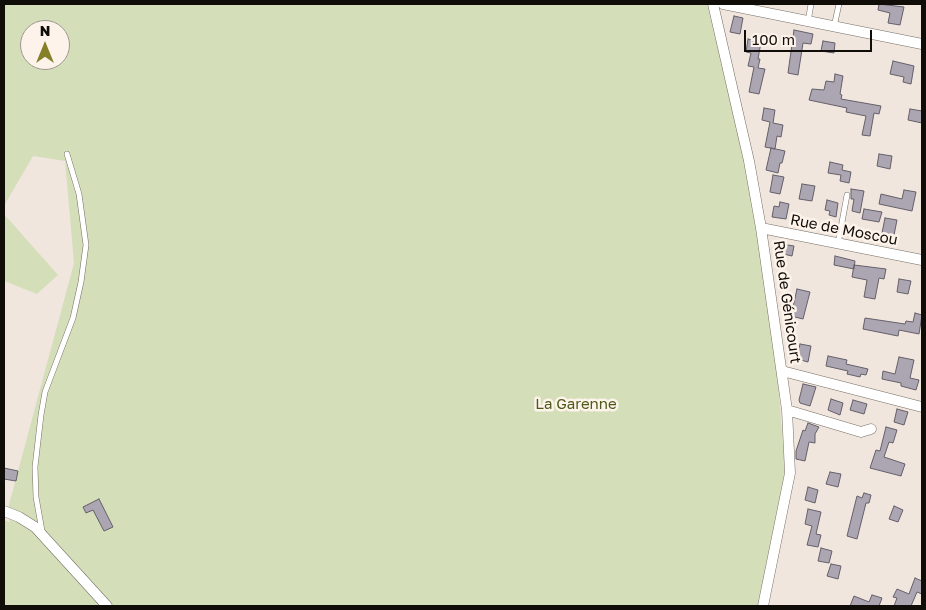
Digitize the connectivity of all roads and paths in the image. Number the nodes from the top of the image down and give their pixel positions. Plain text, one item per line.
1 (713, 4) edge
2 (723, 4) edge
3 (811, 4) edge
4 (839, 4) edge
5 (808, 22) junction
6 (834, 27) junction
7 (922, 44) edge
8 (67, 154) dead end
9 (847, 195) dead end
10 (761, 228) junction
11 (838, 244) junction
12 (922, 260) edge
13 (782, 371) junction
14 (922, 407) edge
15 (787, 410) junction
16 (871, 429) dead end
17 (4, 511) edge
18 (42, 534) junction
19 (107, 606) edge
20 (763, 606) edge

1 - 10 street, Rue de Génicourt
2 - 5 street
3 - 5 lane
4 - 6 lane
5 - 6 street
6 - 7 street
8 - 18 lane
9 - 11 lane
10 - 11 street, Rue de Moscou
10 - 13 street, Rue de Génicourt
11 - 12 street, Rue de Moscou
13 - 14 street
13 - 15 street, Rue de Génicourt
15 - 16 street
15 - 20 street, Rue de Génicourt
17 - 18 street
18 - 19 street

